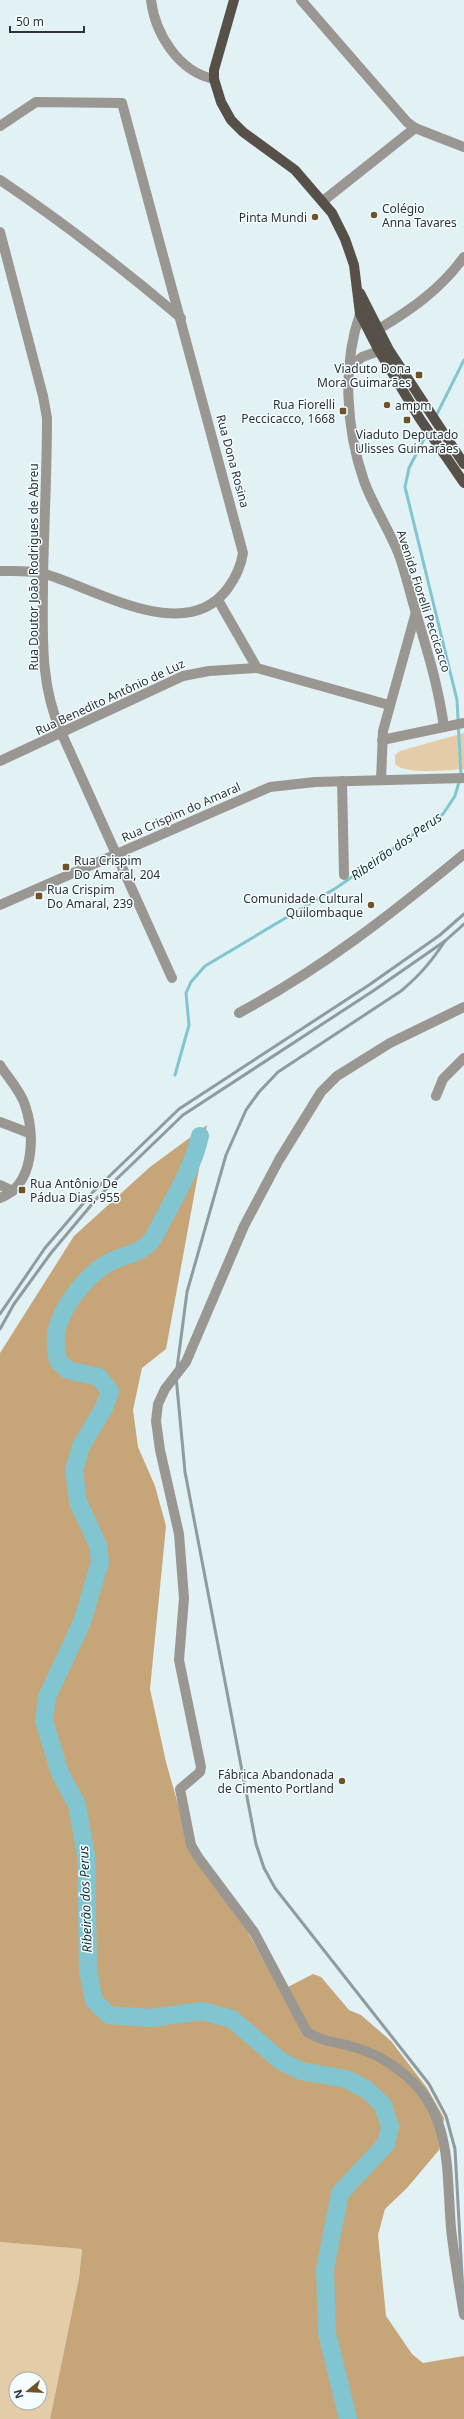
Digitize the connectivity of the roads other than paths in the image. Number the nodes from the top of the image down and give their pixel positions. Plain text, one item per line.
1 (151, 0) edge
2 (234, 0) edge
3 (301, 0) edge
4 (214, 79) junction
5 (0, 126) edge
6 (415, 128) junction
7 (464, 147) edge
8 (0, 180) edge
9 (323, 201) junction
10 (0, 232) edge
11 (464, 257) edge
12 (358, 289) junction
13 (360, 314) junction
14 (180, 318) junction
15 (374, 333) junction
16 (379, 351) junction
17 (349, 368) junction
18 (464, 464) edge
19 (464, 483) edge
20 (0, 571) edge
21 (44, 573) junction
22 (218, 600) junction
23 (416, 612) junction
24 (257, 668) junction
25 (389, 705) junction
26 (464, 723) edge
27 (446, 727) junction
28 (61, 732) junction
29 (382, 740) junction
30 (0, 761) edge
31 (464, 778) edge
32 (381, 780) junction
33 (342, 782) junction
34 (116, 854) junction
35 (464, 854) edge
36 (344, 875) dead end
37 (0, 904) edge
38 (172, 978) dead end
39 (464, 1007) edge
40 (239, 1013) dead end
41 (464, 1058) edge
42 (0, 1065) edge
43 (436, 1096) dead end
44 (0, 1122) edge
45 (29, 1133) junction
46 (0, 1185) edge
47 (13, 1191) junction
48 (0, 1198) edge
49 (464, 2315) edge

1 - 4 street
2 - 4 main road, Avenida Fiorelli Peccicacco
3 - 6 street
4 - 9 main road, Avenida Fiorelli Peccicacco
5 - 14 street, Rua Dona Rosina
6 - 7 street
6 - 9 street
8 - 14 street
9 - 12 main road, Avenida Fiorelli Peccicacco
10 - 21 street, Rua Doutor João Rodrigues de Abreu
11 - 15 street
12 - 13 main road, Avenida Fiorelli Peccicacco
12 - 15 main road, Avenida Fiorelli Peccicacco
13 - 15 main road, Avenida Fiorelli Peccicacco
13 - 17 street, Avenida Fiorelli Peccicacco
14 - 22 street, Rua Dona Rosina
15 - 16 main road
15 - 18 main road
16 - 17 street
16 - 19 main road
17 - 23 street, Avenida Fiorelli Peccicacco
20 - 21 street, Rua Dona Rosina
21 - 22 street, Rua Dona Rosina
21 - 28 street, Rua Doutor João Rodrigues de Abreu
22 - 24 street
23 - 25 street
23 - 27 street, Avenida Fiorelli Peccicacco
24 - 25 street, Rua Benedito Antônio de Luz
24 - 28 street, Rua Benedito Antônio de Luz
25 - 29 street
26 - 27 street
27 - 29 street
28 - 30 street, Rua Benedito Antônio de Luz
28 - 34 street, Rua Doutor João Rodrigues de Abreu
29 - 32 street
31 - 32 street, Rua Crispim do Amaral
32 - 33 street, Rua Crispim do Amaral
33 - 34 street, Rua Crispim do Amaral
33 - 36 street
34 - 37 street, Rua Crispim do Amaral
34 - 38 street, Rua Doutor João Rodrigues de Abreu
35 - 40 street
39 - 49 street
41 - 43 street
42 - 45 street
44 - 45 street
45 - 47 street
46 - 47 street
47 - 48 street

